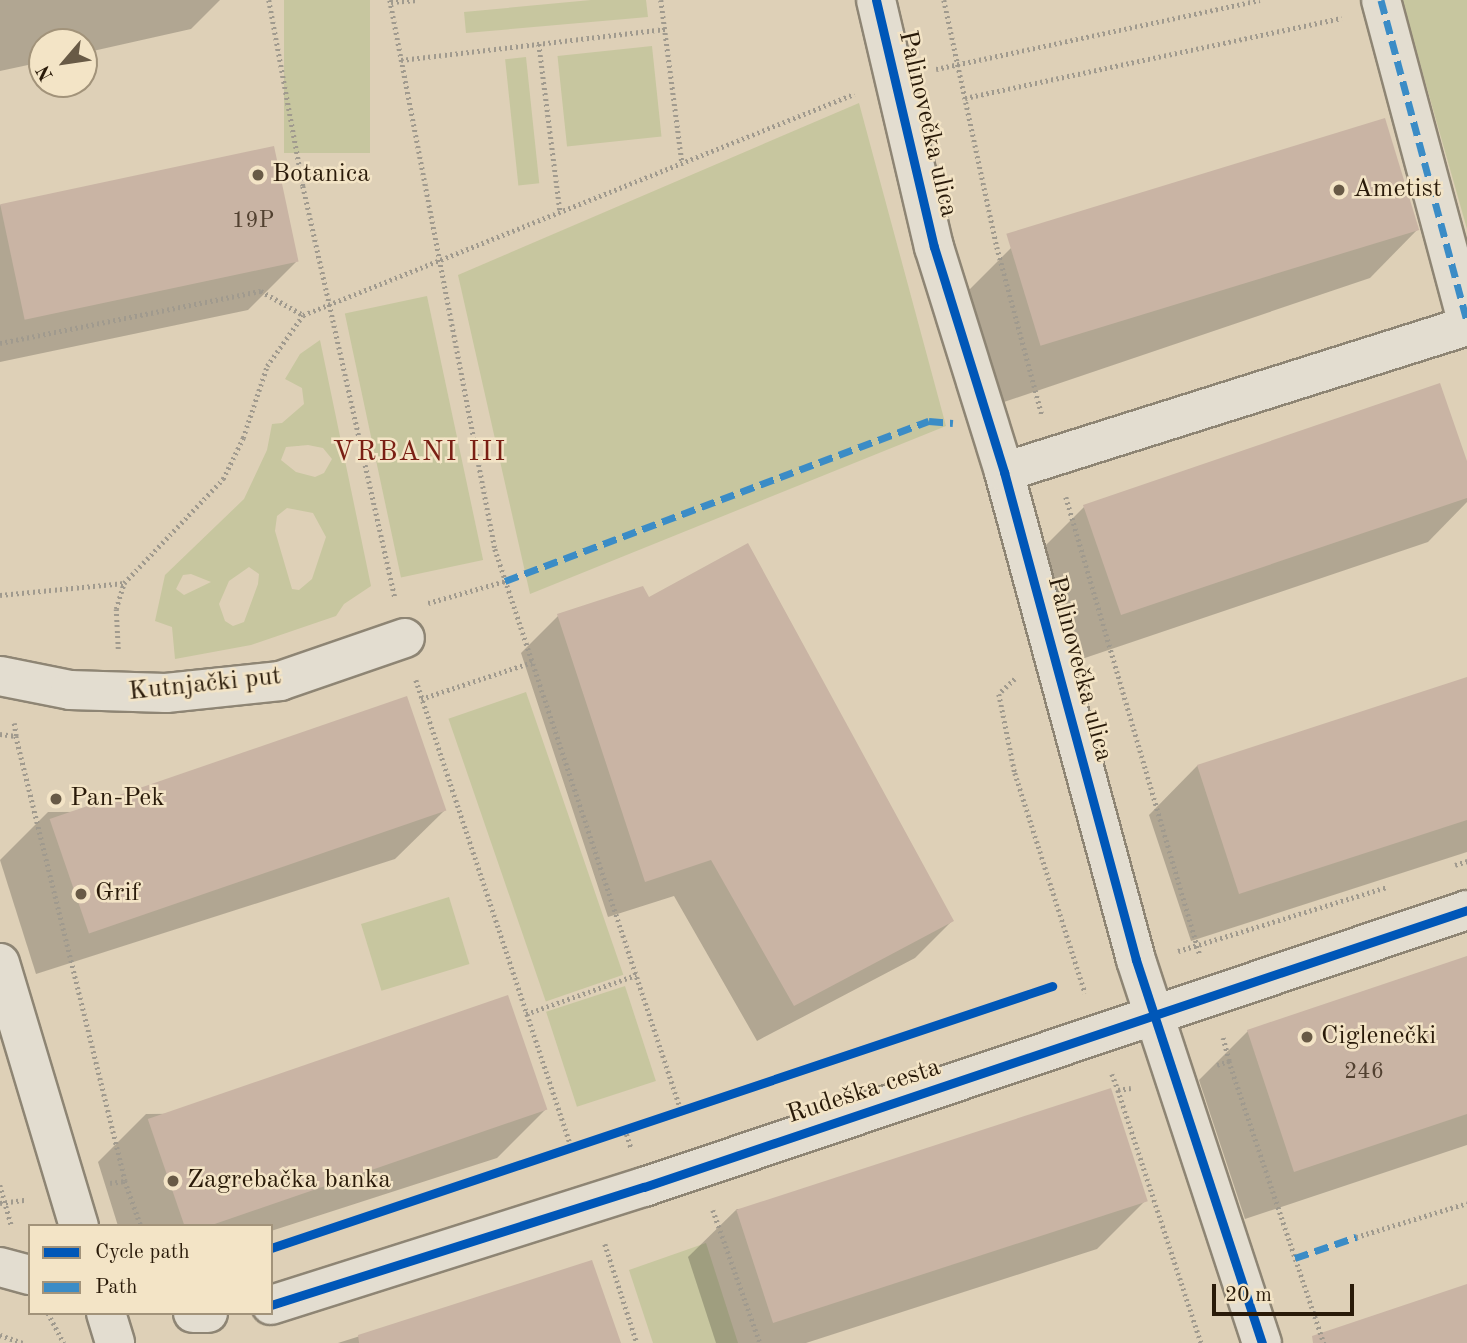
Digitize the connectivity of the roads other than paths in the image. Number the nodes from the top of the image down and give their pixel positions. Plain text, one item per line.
1 (876, 0) edge
2 (1382, 4) edge
3 (1467, 323) edge
4 (1004, 472) junction
5 (401, 625) road end
6 (0, 676) edge
7 (1467, 910) edge
8 (0, 963) edge
9 (1153, 1018) junction
10 (78, 1224) edge
11 (0, 1267) edge
12 (28, 1274) edge
13 (273, 1304) edge
14 (107, 1315) edge
15 (115, 1343) edge
16 (1262, 1343) edge

1 - 4 street, Palinovečka ulica
2 - 3 street
3 - 4 street
4 - 9 street, Palinovečka ulica
5 - 6 street, Kutnjački put
7 - 9 street, Rudeška cesta
8 - 10 street
9 - 13 street, Rudeška cesta
9 - 16 street, Palinovečka ulica
11 - 12 street
14 - 15 street

